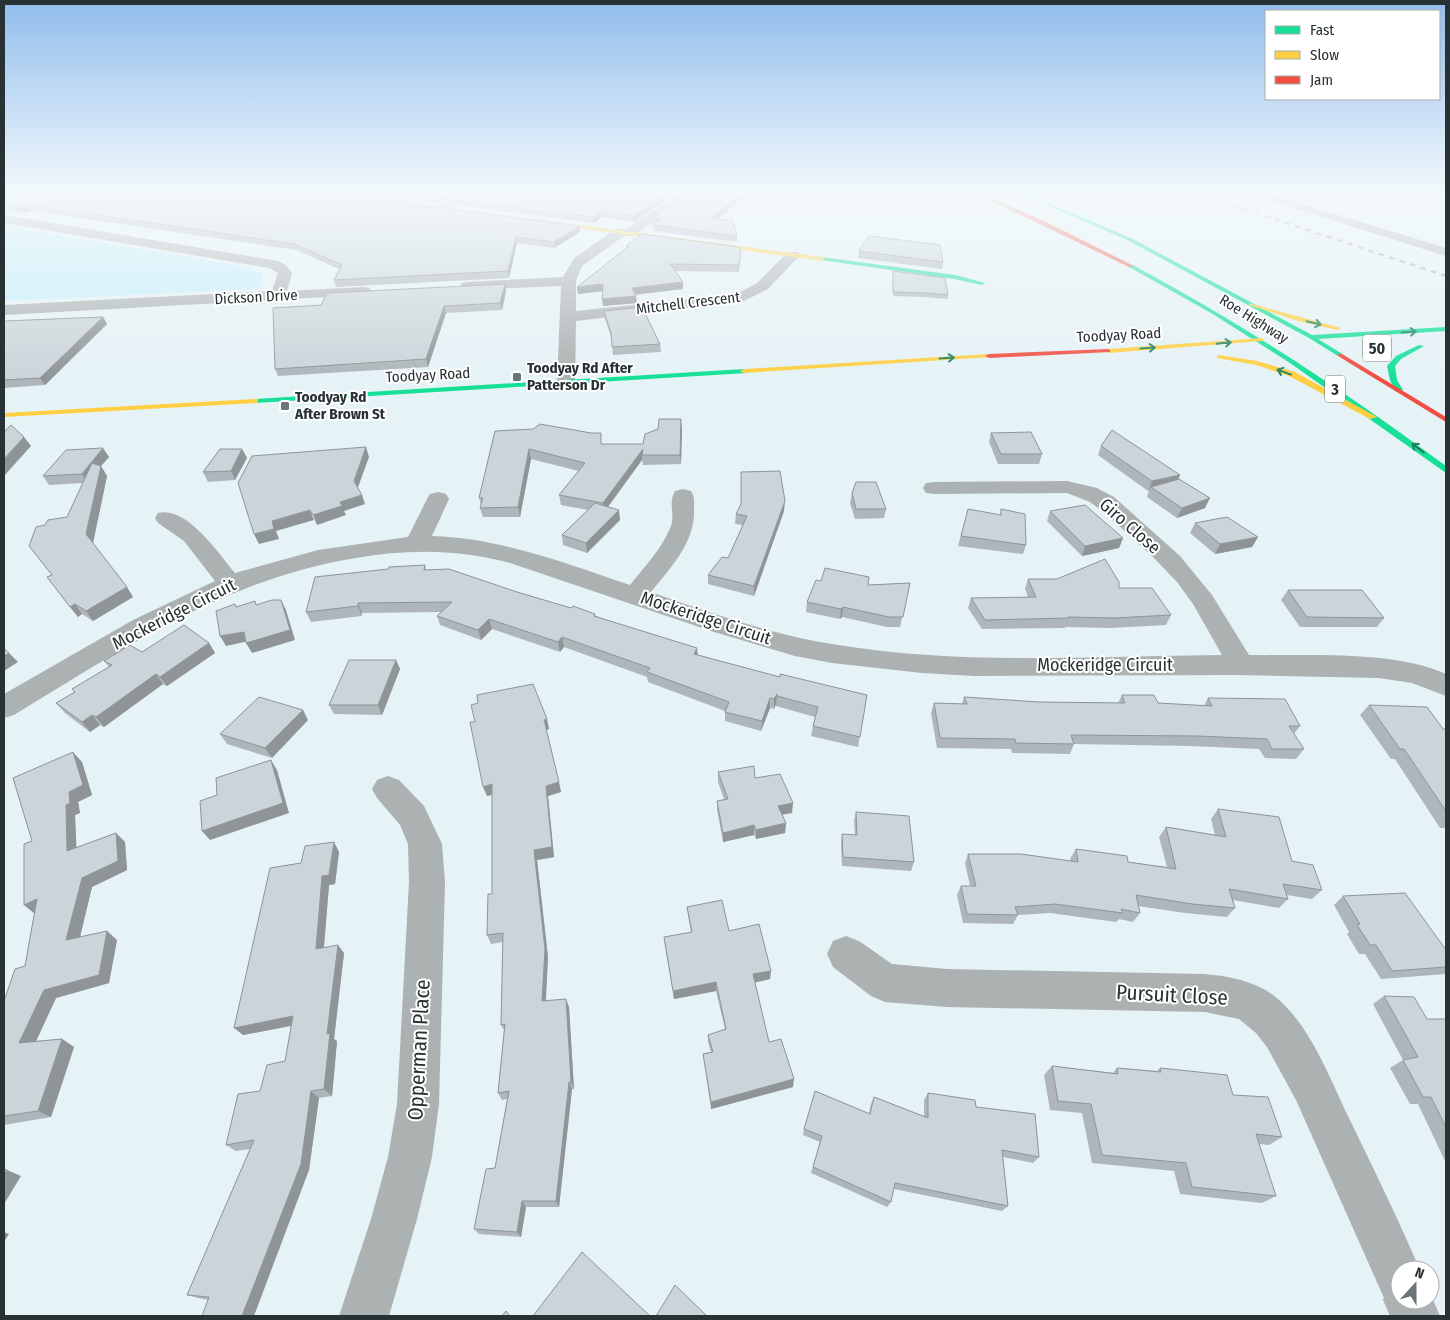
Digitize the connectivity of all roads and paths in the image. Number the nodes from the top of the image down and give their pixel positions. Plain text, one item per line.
1 (218, 255) edge
2 (590, 255) edge
3 (783, 255) edge
4 (1110, 255) edge
5 (1158, 255) edge
6 (793, 256) junction
7 (569, 281) junction
8 (982, 283) dead end
9 (452, 287) edge
10 (374, 291) edge
11 (277, 296) junction
12 (1250, 304) junction
13 (4, 310) edge
14 (1216, 313) junction
15 (568, 317) junction
16 (1446, 329) edge
17 (1373, 334) junction
18 (1311, 337) junction
19 (1262, 340) junction
20 (1187, 346) junction
21 (1395, 347) dead end
22 (1354, 349) dead end
23 (1332, 350) junction
24 (1315, 351) dead end
25 (1298, 352) dead end
26 (1281, 353) junction
27 (1127, 362) dead end
28 (794, 369) junction
29 (566, 383) junction
30 (1399, 390) junction
31 (4, 415) edge
32 (1446, 420) edge
33 (1390, 426) junction
34 (1446, 470) edge
35 (934, 488) dead end
36 (683, 496) dead end
37 (438, 498) dead end
38 (166, 518) dead end
39 (417, 543) junction
40 (230, 584) junction
41 (635, 595) junction
42 (1241, 665) junction
43 (1446, 686) edge
44 (4, 708) edge
45 (388, 789) dead end
46 (846, 954) dead end
47 (1392, 1260) edge
48 (364, 1316) edge

1 - 11 street
2 - 7 street
3 - 6 main road
4 - 14 main road, Roe Highway / 3
5 - 12 main road, Roe Highway / 3
6 - 8 main road
6 - 15 street, Mitchell Crescent
7 - 9 street
7 - 15 street
10 - 11 street, Dickson Drive
11 - 13 street, Dickson Drive
12 -> 17 main road
12 - 18 main road, Roe Highway / 3
14 - 19 main road, Roe Highway / 3
14 - 20 main road
15 - 29 street
17 -> 16 main road, Toodyay Road / 50
17 - 18 main road, Toodyay Road / 50
18 - 19 main road, Toodyay Road / 50
18 - 23 main road, Roe Highway / 3
20 -> 19 main road, Toodyay Road / 50
19 - 26 main road, Roe Highway / 3
28 -> 20 main road, Toodyay Road / 50
21 - 30 main road, 50
22 - 23 main road, 50
23 - 24 main road, 50
23 - 30 main road, Roe Highway / 3
25 - 26 main road
26 - 33 main road, Roe Highway / 3
33 -> 26 main road
27 - 28 main road, Toodyay Road / 50
28 - 29 main road, Toodyay Road / 50
29 - 31 main road, Toodyay Road / 50
30 - 32 main road, Roe Highway / 3
34 -> 33 main road, Roe Highway / 3
35 - 42 street, Giro Close
36 - 41 street
37 - 39 street
38 - 40 street
39 - 40 street, Mockeridge Circuit
39 - 41 street, Mockeridge Circuit
40 - 44 street, Mockeridge Circuit
41 - 42 street, Mockeridge Circuit
42 - 43 street, Mockeridge Circuit
45 - 48 street, Opperman Place
46 - 47 street, Pursuit Close

